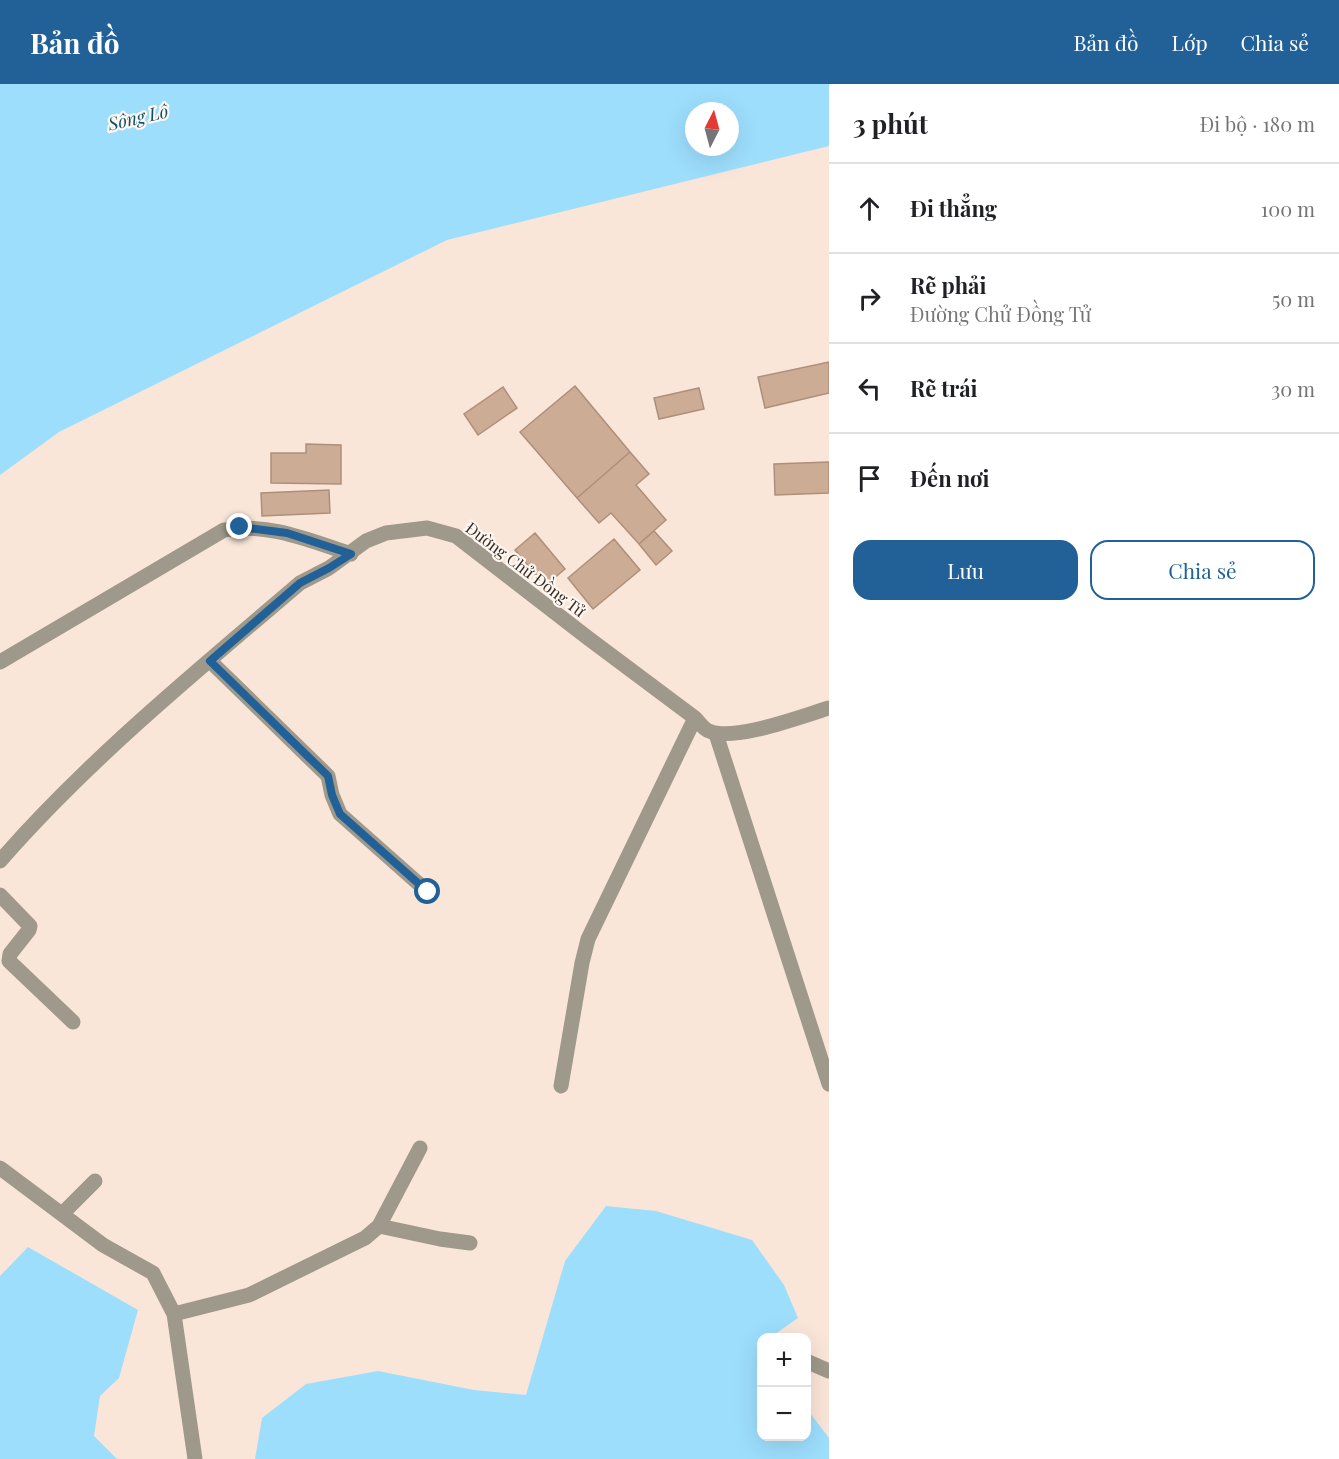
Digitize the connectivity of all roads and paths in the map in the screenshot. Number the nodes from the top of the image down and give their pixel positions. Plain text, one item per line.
1 (351, 554) junction
2 (210, 661) junction
3 (0, 662) edge
4 (829, 708) edge
5 (696, 718) junction
6 (716, 734) junction
7 (0, 861) edge
8 (428, 892) dead end
9 (0, 895) edge
10 (73, 1022) dead end
11 (829, 1084) edge
12 (561, 1086) dead end
13 (420, 1148) dead end
14 (0, 1168) edge
15 (95, 1181) dead end
16 (62, 1214) junction
17 (379, 1226) junction
18 (470, 1243) dead end
19 (174, 1314) junction
20 (811, 1363) edge
21 (829, 1371) edge
22 (195, 1459) edge

1 - 2 street, Đường Chử Đồng Tử
1 - 3 street
1 - 5 street, Đường Chử Đồng Tử
2 - 7 street, Đường Chử Đồng Tử
2 - 8 street
4 - 6 street
5 - 6 street, Đường Chử Đồng Tử
5 - 12 street
6 - 11 street
9 - 10 street
13 - 17 street
14 - 16 street
15 - 16 street
16 - 19 street
17 - 18 street
17 - 19 street
19 - 22 street
20 - 21 street

